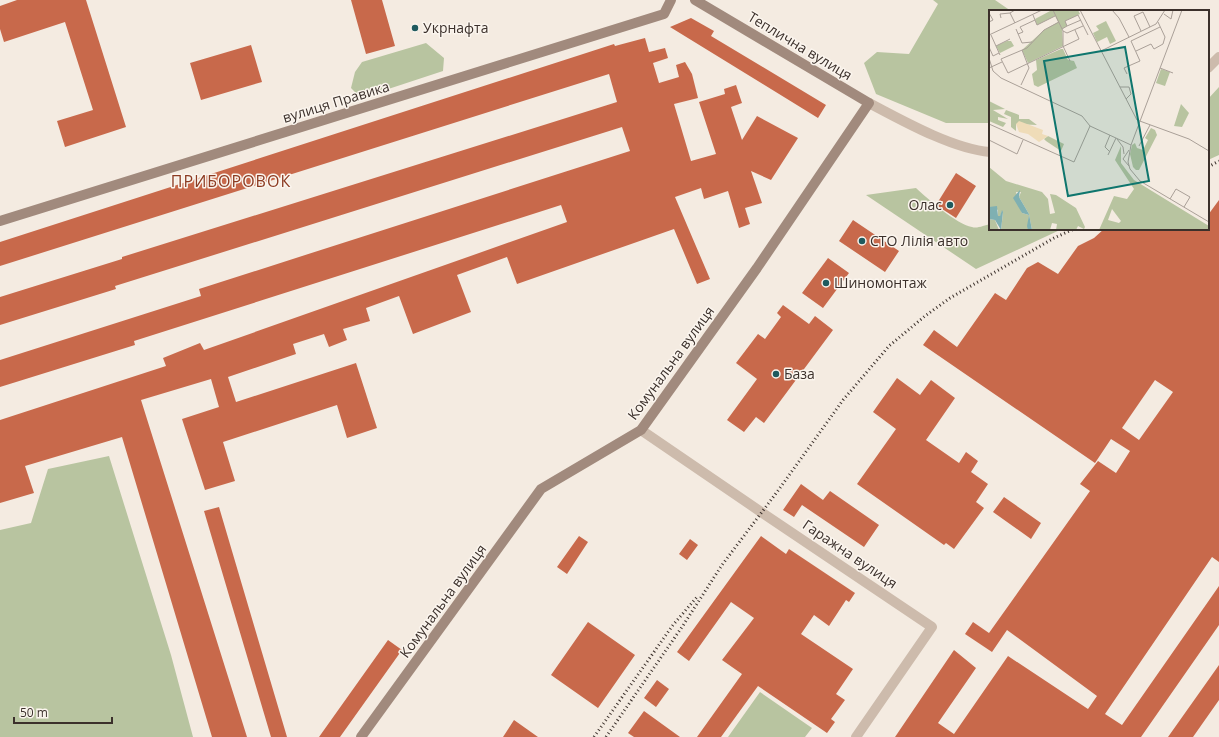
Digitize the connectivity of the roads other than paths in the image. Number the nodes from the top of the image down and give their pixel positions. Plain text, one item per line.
1 (671, 0) edge
2 (695, 0) edge
3 (1219, 57) edge
4 (1209, 67) edge
5 (869, 104) junction
6 (989, 152) edge
7 (0, 221) edge
8 (641, 430) junction
9 (361, 737) edge
10 (856, 737) edge

1 - 7 street, вулиця Правика
2 - 5 street, Теплична вулиця
3 - 4 street
5 - 6 street
5 - 8 street, Комунальна вулиця
8 - 9 street, Комунальна вулиця
8 - 10 street, Гаражна вулиця

